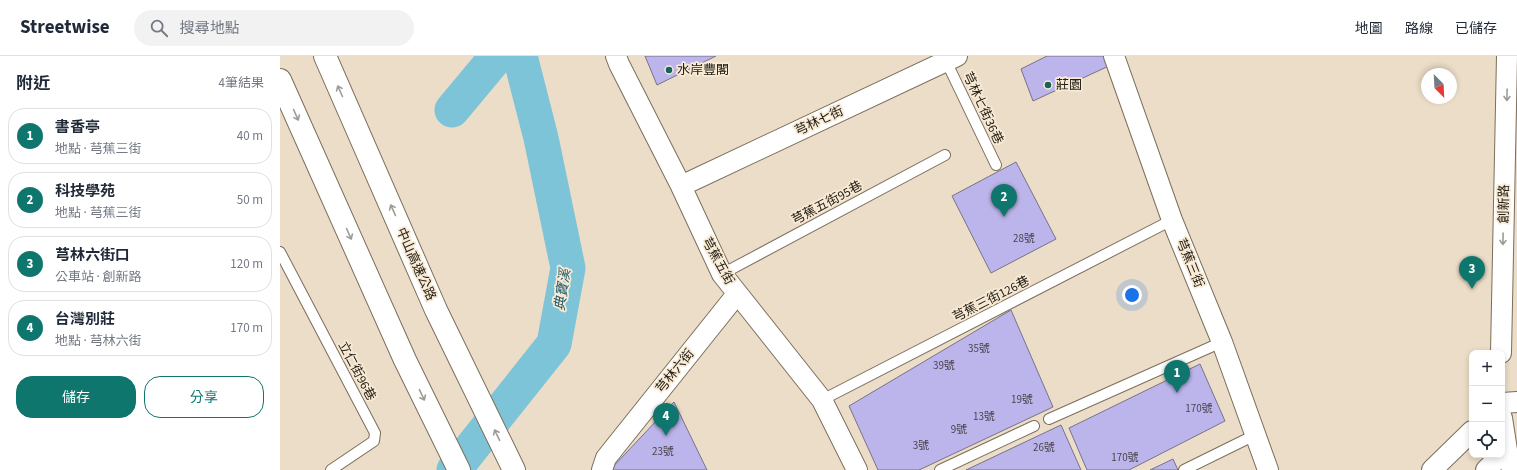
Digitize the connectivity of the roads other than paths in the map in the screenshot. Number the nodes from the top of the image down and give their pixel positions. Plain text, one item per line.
1 (325, 56) edge
2 (616, 56) edge
3 (1114, 56) edge
4 (1507, 56) edge
5 (952, 59) edge
6 (280, 80) edge
7 (944, 155) dead end
8 (996, 165) dead end
9 (681, 186) junction
10 (1172, 220) junction
11 (280, 252) edge
12 (284, 270) edge
13 (722, 274) junction
14 (737, 294) junction
15 (1222, 342) junction
16 (1501, 350) edge
17 (822, 400) junction
18 (1517, 402) edge
19 (1505, 403) edge
20 (1049, 420) dead end
21 (1503, 422) edge
22 (1034, 426) dead end
23 (1255, 434) junction
24 (1469, 434) edge
25 (1507, 453) edge
26 (331, 470) edge
27 (459, 470) edge
28 (514, 470) edge
29 (602, 470) edge
30 (857, 470) edge
31 (940, 470) edge
32 (1184, 470) edge
33 (1268, 470) edge
34 (1432, 470) edge
35 (1486, 470) edge
36 (1512, 470) edge

28 -> 1 highway, 中山高速公路
2 - 9 street, 芎蕉五街
3 - 10 street, 芎蕉三街
4 -> 16 street, 創新路
5 - 8 lane, 芎林七街36巷
5 - 9 street, 芎林七街
6 -> 27 highway
7 - 13 lane, 芎蕉五街95巷
9 - 13 street, 芎蕉五街
10 - 15 street, 芎蕉三街
10 - 17 lane, 芎蕉三街126巷
11 - 12 lane, 立仁街96巷
12 - 26 lane, 立仁街96巷
13 - 14 street, 芎蕉五街
14 - 17 street, 芎蕉五街
14 - 29 street, 芎林六街
15 - 20 lane
15 - 23 street, 芎蕉三街
17 - 30 street, 芎蕉五街
18 - 19 street
21 - 25 street
22 - 31 lane
23 - 32 lane
23 - 33 street, 芎蕉三街
24 - 34 street
25 - 35 street
25 - 36 street

